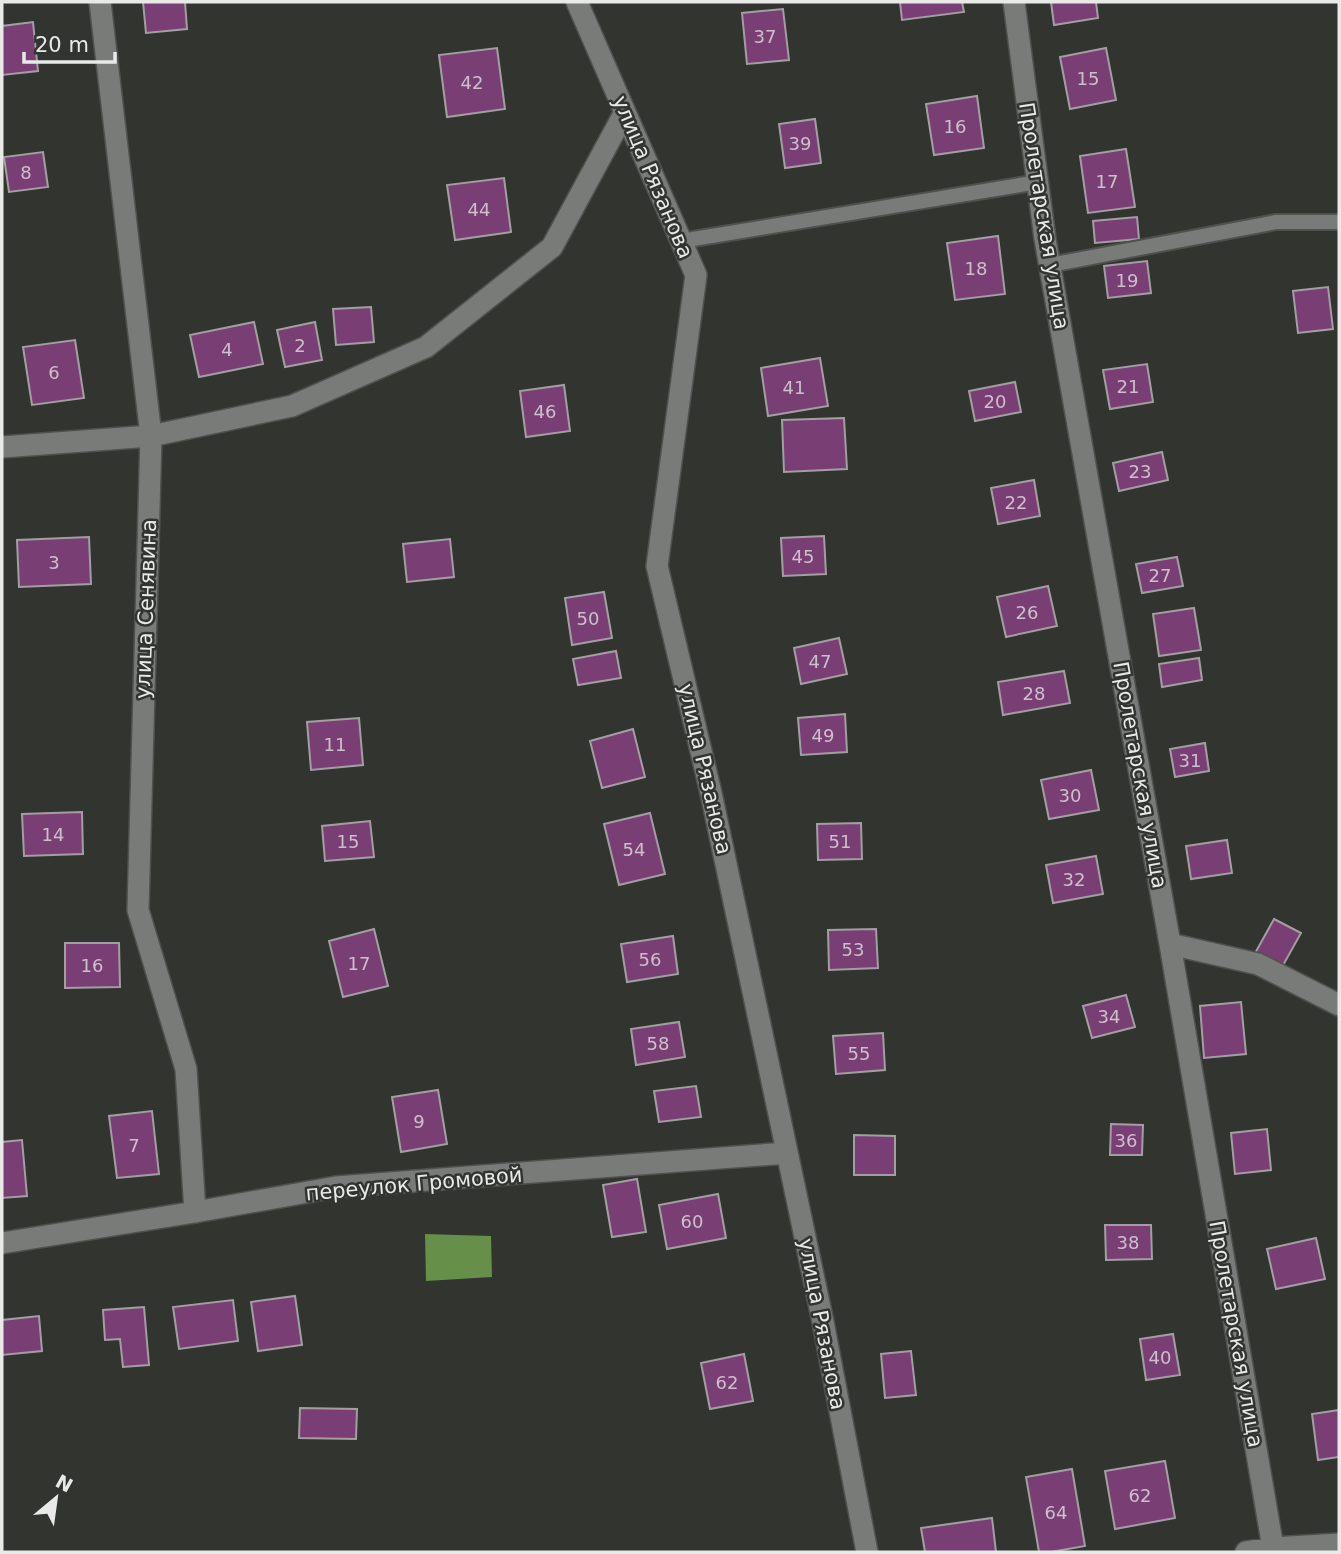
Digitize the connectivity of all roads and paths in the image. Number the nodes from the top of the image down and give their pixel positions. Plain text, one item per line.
1 (100, 2) edge
2 (577, 2) edge
3 (1014, 2) edge
4 (625, 112) junction
5 (1038, 182) junction
6 (1339, 222) edge
7 (681, 241) junction
8 (1050, 265) junction
9 (150, 436) junction
10 (2, 447) edge
11 (1170, 944) junction
12 (1339, 1005) edge
13 (787, 1153) junction
14 (195, 1212) junction
15 (2, 1243) edge
16 (1339, 1544) edge
17 (1273, 1548) junction
18 (867, 1552) edge
19 (1246, 1552) edge

1 - 9 street, улица Сенявина
2 - 4 street, улица Рязанова
3 - 5 street, Пролетарская улица
4 - 7 street, улица Рязанова
4 - 9 street
5 - 7 lane
5 - 8 street, Пролетарская улица
6 - 8 lane
7 - 13 street, улица Рязанова
8 - 11 street, Пролетарская улица
9 - 10 street
9 - 14 street, улица Сенявина
11 - 12 street
11 - 17 street, Пролетарская улица
13 - 14 street, переулок Громовой
13 - 18 street, улица Рязанова
14 - 15 street, переулок Громовой
16 - 17 street
17 - 19 street

